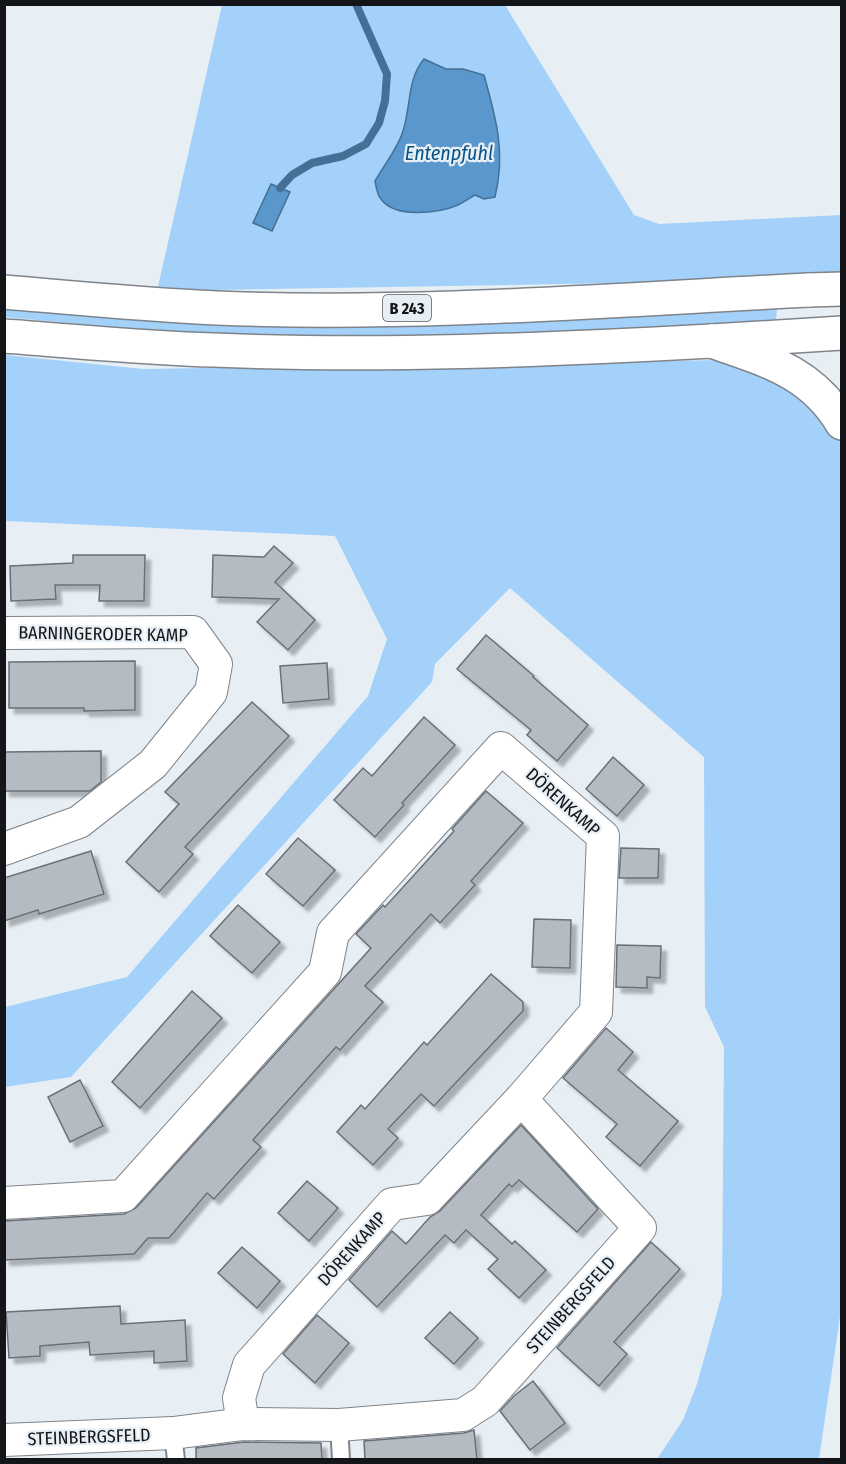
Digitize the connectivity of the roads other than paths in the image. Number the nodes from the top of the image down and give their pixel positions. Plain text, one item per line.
1 (842, 289) edge
2 (4, 292) edge
3 (842, 333) edge
4 (4, 336) edge
5 (712, 341) junction
6 (842, 423) edge
7 (4, 633) edge
8 (4, 849) edge
9 (521, 1099) junction
10 (4, 1203) edge
11 (243, 1424) junction
12 (339, 1425) junction
13 (4, 1440) edge
14 (174, 1446) edge
15 (341, 1460) edge

1 - 2 main road, B 243
3 - 5 main road
4 - 5 main road
5 - 6 main road
7 - 8 street, BARNINGERODER KAMP
9 - 10 street, DÖRENKAMP
9 - 11 street, DÖRENKAMP
9 - 12 street, STEINBERGSFELD
11 - 12 street, STEINBERGSFELD
11 - 14 street, STEINBERGSFELD
12 - 15 lane
13 - 14 street, STEINBERGSFELD

